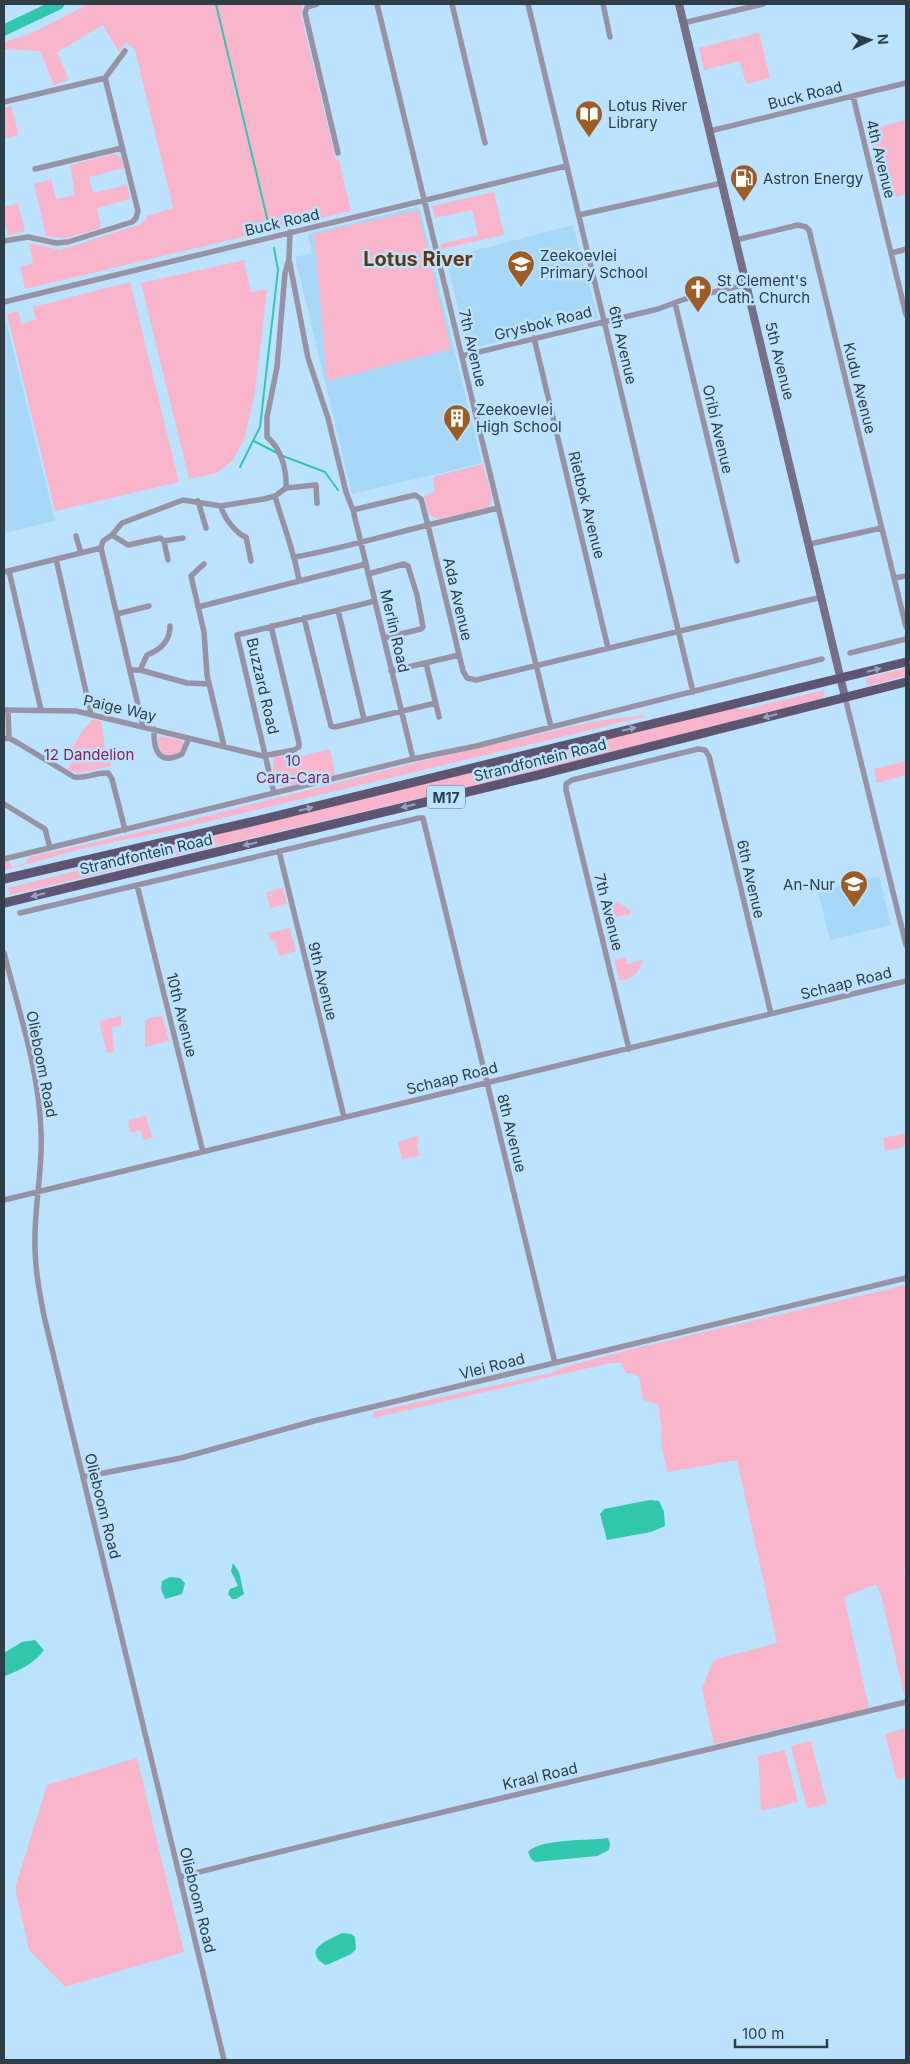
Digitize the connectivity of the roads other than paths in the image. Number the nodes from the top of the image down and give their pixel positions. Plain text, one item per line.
1 (317, 4) edge
2 (377, 4) edge
3 (452, 4) edge
4 (528, 4) edge
5 (602, 4) edge
6 (678, 4) edge
7 (763, 4) edge
8 (756, 5) edge
9 (683, 23) junction
10 (610, 37) dead end
11 (125, 51) dead end
12 (105, 78) junction
13 (906, 83) edge
14 (853, 96) junction
15 (4, 102) edge
16 (710, 131) junction
17 (486, 143) dead end
18 (122, 148) junction
19 (338, 153) dead end
20 (566, 166) junction
21 (35, 169) dead end
22 (722, 183) junction
23 (424, 200) junction
24 (579, 215) junction
25 (290, 232) junction
26 (736, 240) junction
27 (4, 241) edge
28 (906, 248) edge
29 (892, 253) junction
30 (290, 259) junction
31 (747, 284) junction
32 (4, 302) edge
33 (675, 303) junction
34 (906, 314) edge
35 (604, 322) junction
36 (534, 338) junction
37 (462, 356) junction
38 (286, 488) junction
39 (275, 496) junction
40 (198, 501) junction
41 (317, 503) dead end
42 (221, 506) junction
43 (498, 508) junction
44 (353, 510) junction
45 (428, 525) junction
46 (206, 528) dead end
47 (881, 528) junction
48 (112, 535) junction
49 (76, 536) dead end
50 (182, 538) dead end
51 (164, 541) junction
52 (360, 541) junction
53 (810, 544) junction
54 (101, 548) junction
55 (81, 553) junction
56 (295, 557) junction
57 (56, 559) junction
58 (168, 560) dead end
59 (251, 561) dead end
60 (736, 562) dead end
61 (204, 564) dead end
62 (366, 564) junction
63 (6, 571) edge
64 (368, 574) junction
65 (906, 576) edge
66 (894, 578) junction
67 (299, 580) junction
68 (822, 597) junction
69 (375, 601) junction
70 (149, 606) dead end
71 (198, 607) junction
72 (338, 610) junction
73 (117, 614) junction
74 (304, 618) junction
75 (170, 626) dead end
76 (271, 626) junction
77 (906, 627) edge
78 (678, 631) junction
79 (384, 638) junction
80 (906, 639) edge
81 (608, 648) junction
82 (850, 653) dead end
83 (459, 655) junction
84 (822, 659) dead end
85 (906, 662) edge
86 (426, 663) junction
87 (536, 665) junction
88 (131, 670) junction
89 (140, 670) junction
90 (391, 671) junction
91 (841, 678) junction
92 (906, 682) edge
93 (209, 684) junction
94 (693, 692) junction
95 (845, 697) junction
96 (436, 703) junction
97 (6, 710) edge
98 (41, 710) junction
99 (401, 711) junction
100 (91, 714) junction
101 (439, 717) dead end
102 (364, 719) junction
103 (143, 726) junction
104 (552, 727) junction
105 (154, 729) junction
106 (6, 738) edge
107 (189, 738) junction
108 (224, 746) junction
109 (705, 750) joint
110 (267, 756) junction
111 (413, 759) junction
112 (274, 793) junction
113 (4, 804) edge
114 (125, 830) junction
115 (50, 848) junction
116 (279, 851) junction
117 (4, 859) edge
118 (4, 879) edge
119 (137, 886) junction
120 (4, 903) edge
121 (20, 913) dead end
122 (906, 945) edge
123 (4, 953) edge
124 (906, 981) edge
125 (772, 1014) junction
126 (629, 1049) junction
127 (487, 1082) junction
128 (344, 1117) junction
129 (202, 1152) junction
130 (38, 1192) junction
131 (4, 1200) edge
132 (906, 1278) edge
133 (555, 1364) junction
134 (83, 1477) junction
135 (906, 1702) edge
136 (180, 1877) junction
137 (224, 2060) edge

1 - 19 street
2 - 23 street, 7th Avenue
3 - 17 street
4 - 20 street, 6th Avenue
5 - 10 street
6 - 9 main road, 5th Avenue
7 - 8 street
8 - 9 street
9 - 16 main road, 5th Avenue
11 - 12 street
12 - 15 street
12 - 18 street
13 - 14 street, Buck Road
14 - 16 street, Buck Road
14 - 29 street, 4th Avenue
16 - 22 main road, 5th Avenue
18 - 21 street
18 - 27 street
20 - 23 street, Buck Road
20 - 24 street, 6th Avenue
22 - 24 street
22 - 26 main road, 5th Avenue
23 - 25 street, Buck Road
23 - 37 street, 7th Avenue
24 - 35 street, 6th Avenue
25 - 30 street
25 - 32 street, Buck Road
26 - 31 main road, 5th Avenue
26 - 47 street, Kudu Avenue
28 - 29 street
29 - 34 street, 4th Avenue
30 - 38 street
30 - 44 street, Merlin Road
31 - 33 street, Grysbok Road
31 - 53 main road, 5th Avenue
33 - 35 street, Grysbok Road
33 - 60 street, Oribi Avenue
35 - 36 street, Grysbok Road
35 - 78 street, 6th Avenue
36 - 37 street, Grysbok Road
36 - 81 street, Rietbok Avenue
37 - 43 street, 7th Avenue
38 - 39 street
38 - 41 street
39 - 42 street
39 - 56 street
40 - 42 street
40 - 46 street
40 - 48 street
42 - 59 street
43 - 45 street
43 - 87 street, 7th Avenue
44 - 45 street, Ada Avenue
44 - 52 street, Merlin Road
45 - 52 street
45 - 83 street, Ada Avenue
47 - 53 street
47 - 66 street, Kudu Avenue
48 - 51 street
48 - 54 street
49 - 55 street
50 - 51 street
51 - 58 street
52 - 56 street
52 - 62 street, Merlin Road
53 - 68 main road, 5th Avenue
54 - 55 street
54 - 73 street
55 - 57 street
56 - 67 street
57 - 63 street
57 - 100 street
61 - 71 street
62 - 64 street, Merlin Road
62 - 67 street
63 - 98 street
64 - 69 street, Merlin Road
64 - 79 street
65 - 66 street
66 - 77 street, Kudu Avenue
67 - 71 street
68 - 78 street
68 - 91 main road, 5th Avenue
69 - 72 street, Buzzard Road
69 - 79 street, Merlin Road
70 - 73 street
71 - 93 street
72 - 74 street, Buzzard Road
72 - 102 street
73 - 88 street
74 - 76 street, Buzzard Road
74 - 102 street
75 - 89 street
76 - 110 street
76 - 110 street, Buzzard Road
78 - 81 street
78 - 94 street, 6th Avenue
79 - 90 street, Merlin Road
80 - 82 street
81 - 87 street
83 - 86 street
83 - 87 street, Ada Avenue
84 - 94 street, Strandfontein Road
91 -> 85 main road, Strandfontein Road / M17
86 - 90 street
86 - 96 street
87 - 104 street, 7th Avenue
88 - 89 street
88 - 103 street
89 - 93 street
90 - 99 street, Merlin Road
91 - 95 main road, 5th Avenue
118 -> 91 main road, Strandfontein Road / M17
92 - 95 main road, Strandfontein Road / M17
93 - 108 street
94 - 104 street, Strandfontein Road
95 -> 120 main road, Strandfontein Road / M17
95 - 122 street
96 - 99 street
96 - 101 street
97 - 98 street, Paige Way
97 - 106 street, Paige Way
98 - 100 street, Paige Way
99 - 102 street
99 - 111 street, Merlin Road
100 - 103 street, Paige Way
103 - 105 street, Paige Way
104 - 111 street, Strandfontein Road
105 - 107 street, Paige Way
105 - 107 street
106 - 114 street
107 - 108 street, Paige Way
108 - 110 street, Paige Way
109 - 125 street, 6th Avenue
109 - 126 street, 7th Avenue
110 - 112 street, Buzzard Road
111 - 112 street, Strandfontein Road
112 - 114 street, Strandfontein Road
113 - 115 street
114 - 115 street, Strandfontein Road
115 - 117 street, Strandfontein Road
116 - 119 street
116 - 127 street, 8th Avenue
116 - 128 street, 9th Avenue
119 - 121 street
119 - 129 street, 10th Avenue
123 - 130 street, Olieboom Road
124 - 125 street, Schaap Road
125 - 126 street, Schaap Road
126 - 127 street, Schaap Road
127 - 128 street, Schaap Road
127 - 133 street, 8th Avenue
128 - 129 street, Schaap Road
129 - 130 street, Schaap Road
130 - 131 street, Schaap Road
130 - 134 street, Olieboom Road
132 - 133 street, Vlei Road
133 - 134 street, Vlei Road
134 - 136 street, Olieboom Road
135 - 136 street, Kraal Road
136 - 137 street, Olieboom Road

